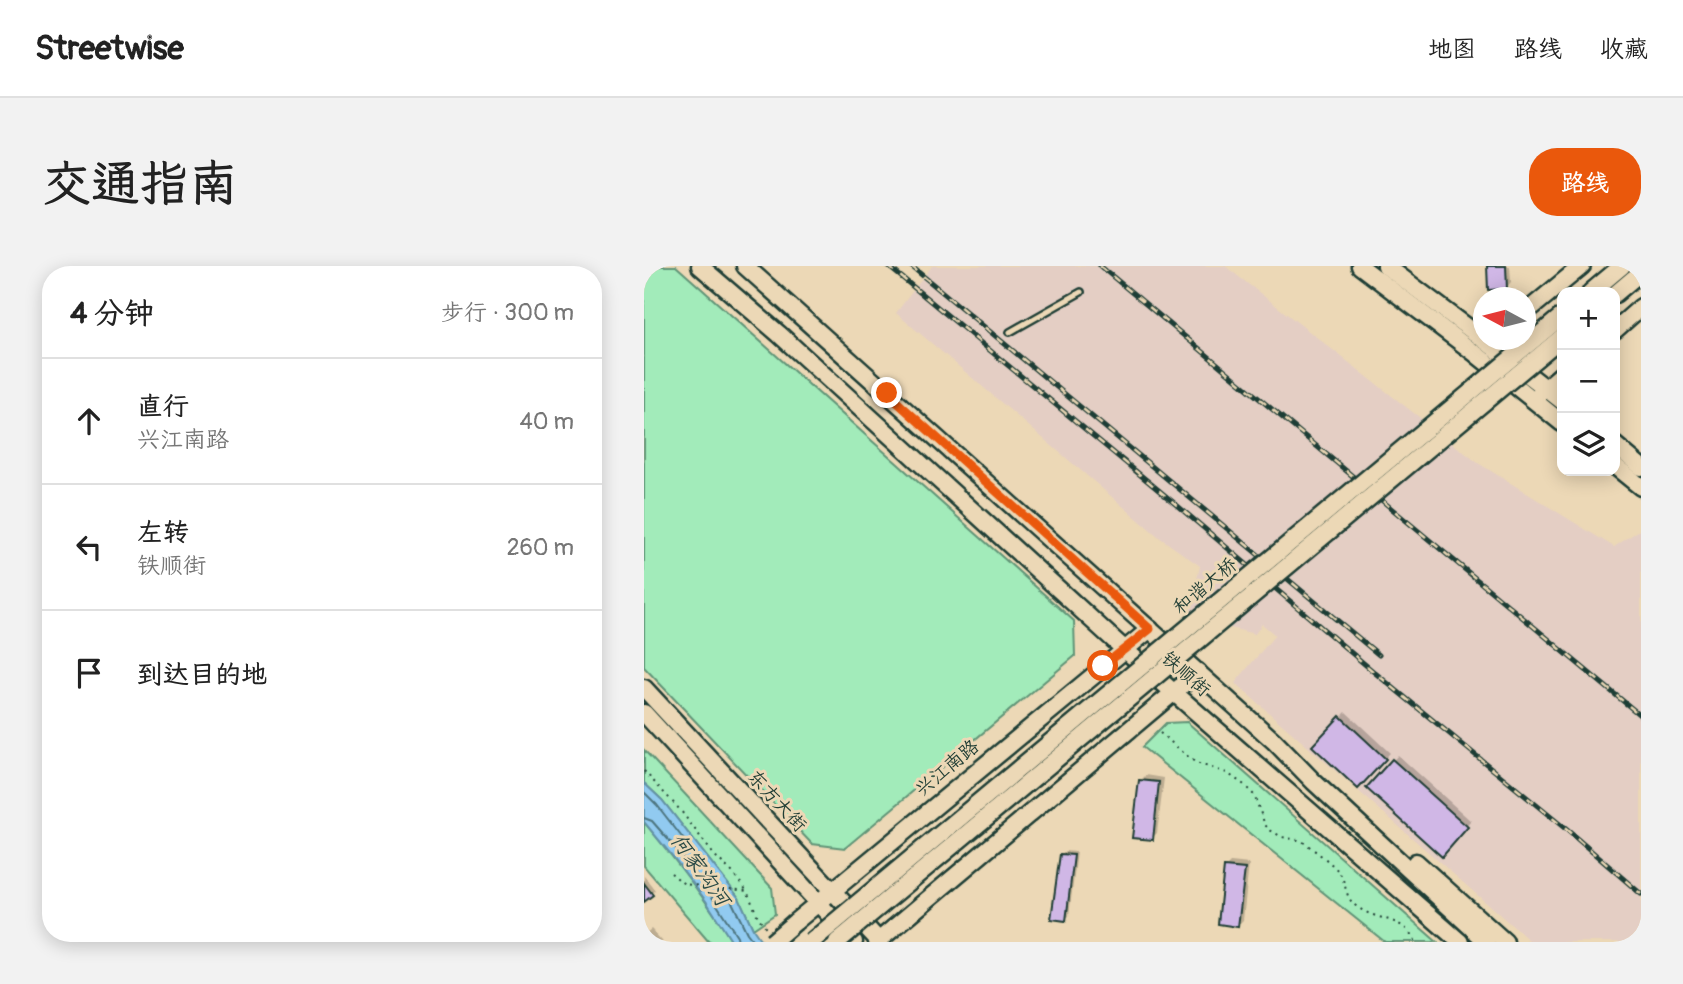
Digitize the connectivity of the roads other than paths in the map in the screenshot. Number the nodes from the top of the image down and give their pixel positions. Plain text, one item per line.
1 (700, 266) edge
2 (745, 266) edge
3 (1360, 266) edge
4 (1386, 266) edge
5 (1582, 266) edge
6 (1622, 266) edge
7 (1641, 272) edge
8 (1597, 287) edge
9 (1620, 290) edge
10 (1081, 292) dead end
11 (1536, 304) edge
12 (1641, 307) edge
13 (1557, 320) edge
14 (1620, 326) edge
15 (1010, 332) dead end
16 (1473, 334) edge
17 (1473, 336) edge
18 (1557, 341) edge
19 (1491, 350) edge
20 (1494, 350) edge
21 (1557, 378) edge
22 (1546, 388) junction
23 (1557, 397) edge
24 (1534, 400) junction
25 (1557, 419) edge
26 (1620, 449) edge
27 (1641, 467) edge
28 (1620, 470) edge
29 (1641, 488) edge
30 (1150, 629) junction
31 (1124, 649) junction
32 (1198, 672) junction
33 (644, 688) edge
34 (1174, 691) junction
35 (644, 713) edge
36 (1274, 741) junction
37 (831, 892) junction
38 (817, 903) junction
39 (771, 938) edge
40 (811, 942) edge
41 (836, 942) edge
42 (854, 942) edge
43 (878, 942) edge
44 (1460, 942) edge
45 (1487, 942) edge
46 (1505, 942) edge

1 - 31 main road, 铁顺街
2 - 30 main road, 铁顺街
3 - 17 main road
4 - 16 main road
5 - 11 main road
6 - 8 main road
7 - 9 main road
10 - 15 lane
12 - 14 main road
13 - 40 main road, 和谐大桥, bridge
18 - 41 main road, 和谐大桥, bridge
19 - 24 main road
20 - 22 main road
21 - 22 main road
22 - 23 main road
22 - 24 main road
24 - 25 main road
26 - 27 main road
28 - 29 main road
30 - 31 main road, 兴江南路
30 - 32 main road, 铁顺街
31 - 34 main road, 铁顺街
31 - 37 main road, 兴江南路
32 - 34 main road
32 - 36 main road, 铁顺街
33 - 37 main road, 东方大街
34 - 43 main road
34 - 44 main road, 铁顺街
35 - 38 main road, 东方大街
36 - 45 main road, 铁顺街
36 - 46 main road
37 - 38 main road, 兴江南路
37 - 43 main road, 东方大街
38 - 39 main road, 兴江南路, bridge
38 - 42 main road, 东方大街

